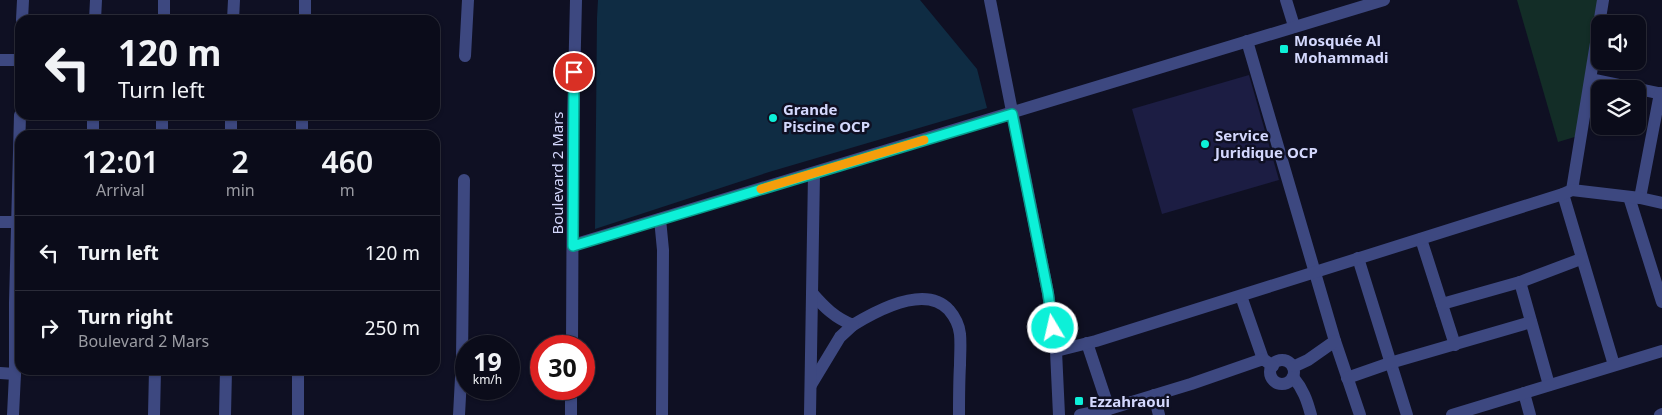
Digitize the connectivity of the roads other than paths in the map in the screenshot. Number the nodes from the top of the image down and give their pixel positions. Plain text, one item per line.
1 (23, 0) edge
2 (96, 0) edge
3 (164, 0) edge
4 (234, 0) edge
5 (305, 0) edge
6 (468, 0) edge
7 (576, 0) edge
8 (990, 0) edge
9 (1286, 0) edge
10 (1384, 0) edge
11 (1603, 0) edge
12 (1351, 5) edge
13 (22, 15) edge
14 (95, 15) edge
15 (164, 15) edge
16 (233, 15) edge
17 (305, 15) edge
18 (1294, 26) junction
19 (1247, 41) junction
20 (465, 56) dead end
21 (0, 60) edge
22 (15, 60) edge
23 (1591, 79) junction
24 (1661, 93) edge
25 (1012, 114) junction
26 (814, 173) junction
27 (464, 180) dead end
28 (1567, 192) junction
29 (1635, 197) junction
30 (1662, 203) edge
31 (660, 219) junction
32 (0, 222) edge
33 (15, 222) edge
34 (1421, 240) junction
35 (573, 246) junction
36 (1358, 258) junction
37 (1581, 259) junction
38 (1315, 273) junction
39 (1520, 282) junction
40 (812, 293) junction
41 (1241, 296) junction
42 (1662, 302) edge
43 (15, 303) edge
44 (1442, 304) junction
45 (1531, 322) junction
46 (853, 325) junction
47 (572, 335) edge
48 (1335, 341) junction
49 (1087, 343) junction
50 (1455, 345) junction
51 (1056, 351) junction
52 (1662, 351) edge
53 (1268, 363) junction
54 (1390, 363) junction
55 (1614, 365) junction
56 (1293, 372) junction
57 (0, 373) edge
58 (15, 374) junction
59 (155, 375) edge
60 (226, 375) edge
61 (298, 375) edge
62 (1347, 378) junction
63 (1549, 385) junction
64 (811, 386) junction
65 (1524, 393) junction
66 (1154, 395) junction
67 (571, 400) edge
68 (1109, 409) junction
69 (1087, 414) edge
70 (13, 415) edge
71 (154, 415) edge
72 (225, 415) edge
73 (298, 415) edge
74 (459, 415) edge
75 (571, 415) edge
76 (662, 415) edge
77 (810, 415) edge
78 (960, 415) edge
79 (1059, 415) edge
80 (1160, 415) edge
81 (1311, 415) edge
82 (1360, 415) edge
83 (1407, 415) edge
84 (1452, 415) edge
85 (1530, 415) edge

1 - 13 street
2 - 14 street
3 - 15 street
4 - 16 street
5 - 17 street
6 - 20 street
7 - 35 street, Boulevard 2 Mars
8 - 25 street
9 - 18 street
10 - 12 street
11 - 23 street
12 - 18 street
18 - 19 street
19 - 25 street
19 - 38 street
21 - 22 street
23 - 24 street
23 - 28 street
24 - 29 street
25 - 26 street
25 - 51 street
26 - 31 street
26 - 40 street
27 - 74 street
28 - 29 street
28 - 34 street
28 - 37 street
29 - 30 street
29 - 42 street
31 - 35 street
31 - 76 street
32 - 33 street
34 - 36 street
34 - 44 street
35 - 47 street, Boulevard 2 Mars
36 - 38 street
36 - 54 street
37 - 39 street
37 - 55 street
38 - 41 street
38 - 48 street
39 - 44 street
39 - 45 street
40 - 46 street
40 - 64 street
41 - 49 street
41 - 53 street
43 - 58 street
44 - 50 street
45 - 50 street
45 - 63 street
46 - 64 street
46 - 78 street
48 - 56 street
48 - 62 street
49 - 51 street
49 - 68 street
50 - 54 street
51 - 79 street
52 - 55 street
53 - 56 street
53 - 56 street
53 - 66 street
54 - 62 street
54 - 83 street
55 - 63 street
56 - 81 street
57 - 58 street
58 - 70 street
59 - 71 street
60 - 72 street
61 - 73 street
62 - 82 street
63 - 65 street
64 - 77 street
65 - 84 street
65 - 85 street
66 - 68 street
66 - 80 street
67 - 75 street
68 - 69 street

